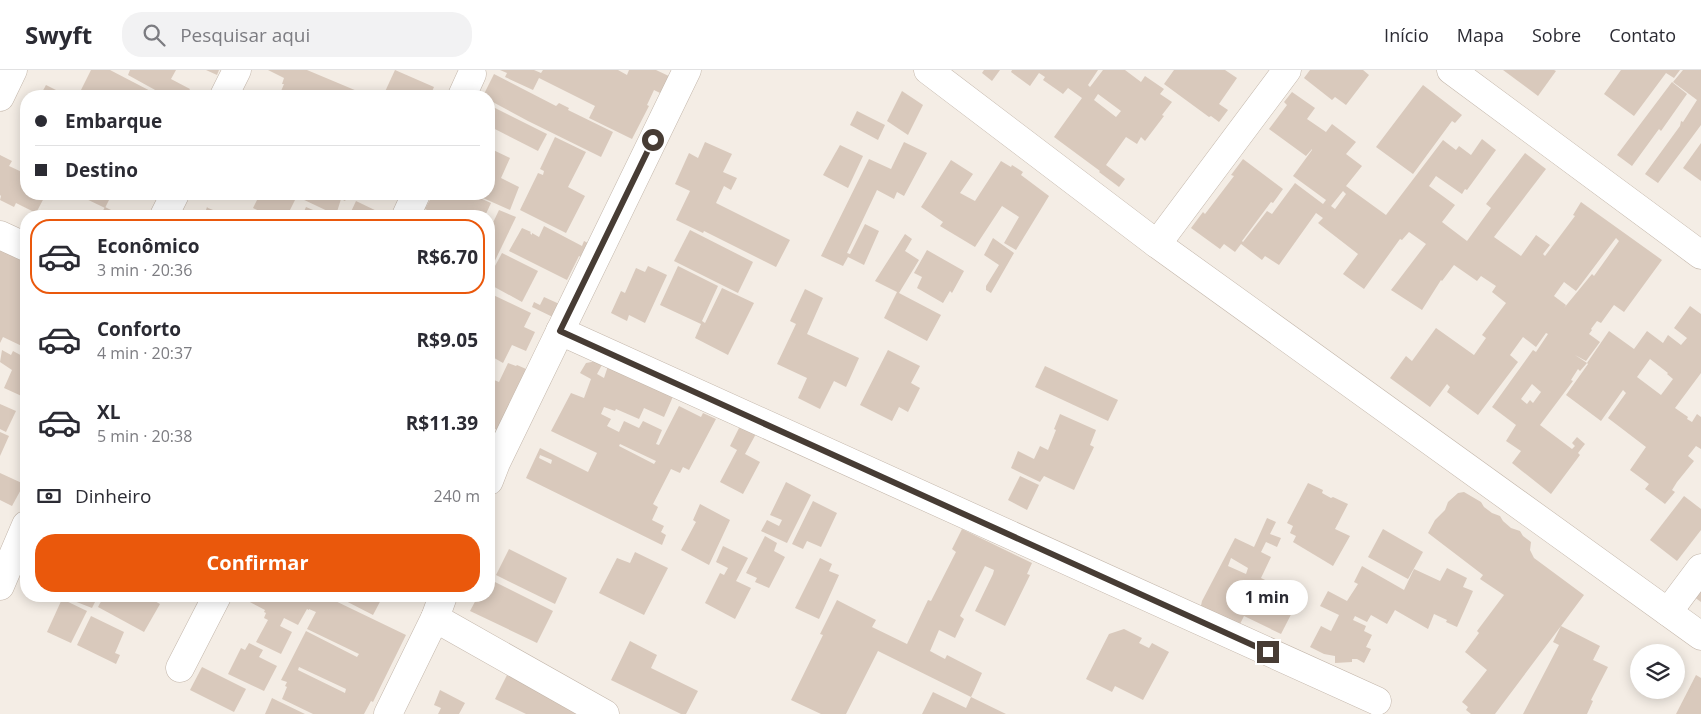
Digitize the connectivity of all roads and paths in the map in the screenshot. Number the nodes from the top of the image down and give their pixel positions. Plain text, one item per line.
1 (14, 70) edge
2 (237, 70) edge
3 (687, 70) edge
4 (928, 70) edge
5 (1287, 70) edge
6 (1451, 70) edge
7 (227, 90) edge
8 (0, 97) edge
9 (0, 235) edge
10 (20, 244) edge
11 (1157, 244) junction
12 (1701, 255) edge
13 (560, 331) junction
14 (495, 460) edge
15 (20, 539) edge
16 (1701, 568) edge
17 (0, 586) edge
18 (214, 602) edge
19 (439, 607) edge
20 (1668, 612) junction
21 (1701, 636) edge
22 (180, 668) dead end
23 (1377, 701) dead end
24 (388, 714) edge
25 (605, 714) edge

1 - 8 street
2 - 7 street
3 - 13 street
4 - 11 street
5 - 11 street
6 - 12 street
9 - 10 street
11 - 20 street
13 - 14 street
13 - 23 street
15 - 17 street
16 - 20 street
18 - 22 street
19 - 24 street
19 - 25 street
20 - 21 street

